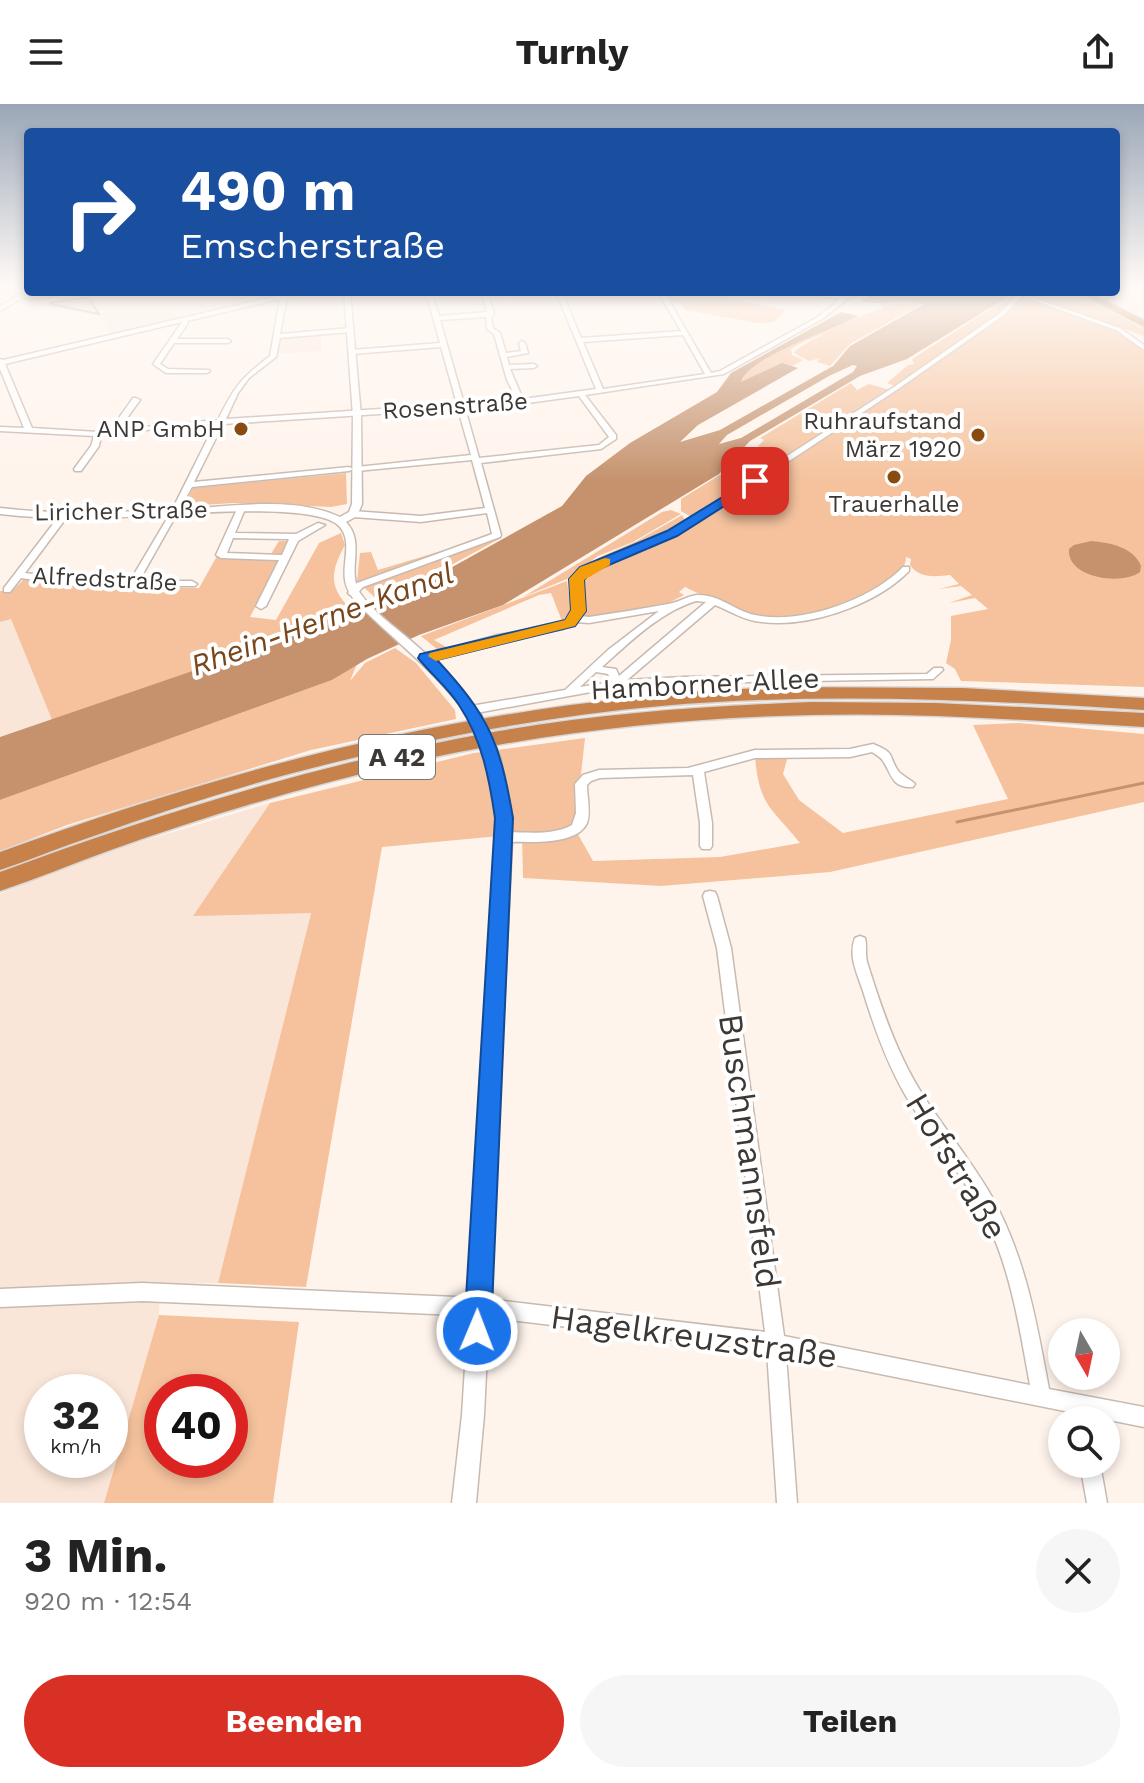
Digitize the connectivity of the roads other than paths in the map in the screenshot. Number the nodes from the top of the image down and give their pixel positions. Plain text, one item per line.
1 (47, 351) edge
2 (165, 351) edge
3 (273, 351) edge
4 (361, 351) edge
5 (445, 351) edge
6 (502, 351) edge
7 (524, 351) edge
8 (584, 351) edge
9 (695, 351) edge
10 (760, 351) edge
11 (949, 351) edge
12 (352, 352) joint
13 (503, 355) junction
14 (0, 362) edge
15 (534, 366) dead end
16 (507, 367) junction
17 (207, 371) dead end
18 (709, 375) junction
19 (600, 390) junction
20 (580, 393) junction
21 (136, 400) dead end
22 (521, 402) junction
23 (459, 406) junction
24 (356, 413) junction
25 (219, 422) junction
26 (28, 428) junction
27 (0, 429) edge
28 (118, 432) junction
29 (98, 434) junction
30 (475, 459) junction
31 (78, 469) dead end
32 (353, 469) junction
33 (188, 485) junction
34 (241, 509) junction
35 (490, 510) junction
36 (0, 511) edge
37 (175, 512) junction
38 (66, 513) junction
39 (353, 514) junction
40 (340, 521) junction
41 (321, 525) dead end
42 (229, 535) junction
43 (296, 537) junction
44 (285, 558) junction
45 (906, 569) dead end
46 (19, 575) junction
47 (133, 583) junction
48 (192, 584) dead end
49 (7, 590) dead end
50 (353, 593) junction
51 (713, 601) junction
52 (674, 604) junction
53 (261, 606) dead end
54 (575, 619) junction
55 (426, 658) junction
56 (594, 669) junction
57 (938, 670) dead end
58 (618, 684) junction
59 (569, 692) junction
60 (1144, 704) edge
61 (473, 713) junction
62 (1144, 722) edge
63 (698, 771) junction
64 (909, 784) dead end
65 (504, 837) junction
66 (706, 846) dead end
67 (0, 861) edge
68 (0, 882) edge
69 (710, 896) dead end
70 (860, 942) dead end
71 (0, 1298) edge
72 (478, 1307) junction
73 (776, 1344) junction
74 (1041, 1396) junction
75 (1067, 1406) edge
76 (1120, 1415) edge
77 (1144, 1417) edge
78 (1093, 1478) edge
79 (464, 1503) edge
80 (787, 1503) edge
81 (1097, 1503) edge

1 - 14 street
2 - 17 street
3 - 25 street
4 - 12 street
5 - 23 street
6 - 13 street
7 - 13 street
8 - 19 street
9 - 18 street
10 - 18 street, Rosenstraße
11 - 54 street
12 - 24 street
13 - 16 street
14 - 26 street
15 - 16 street
16 - 22 street
18 - 19 street, Rosenstraße
19 - 20 street, Rosenstraße
20 - 22 street, Rosenstraße
20 - 30 street
21 - 28 street
22 - 23 street, Rosenstraße
23 - 24 street, Rosenstraße
23 - 30 street
24 - 25 street, Rosenstraße
24 - 32 street
25 - 28 street, Rosenstraße
25 - 33 street
26 - 27 street, Rosenstraße
26 - 29 street, Rosenstraße
28 - 29 street, Rosenstraße
29 - 31 street
30 - 32 street
30 - 35 street
32 - 33 street
32 - 39 street
33 - 37 street
34 - 37 street, Liricher Straße
34 - 40 street, Liricher Straße
34 - 42 street, Liricher Straße
35 - 39 street
35 - 50 street
36 - 38 street, Liricher Straße
37 - 38 street, Liricher Straße
37 - 47 street
38 - 46 street
39 - 40 street
40 - 50 street
41 - 43 street, Liricher Straße
42 - 43 street, Liricher Straße
42 - 44 street, Liricher Straße
43 - 44 street
44 - 53 street
45 - 51 street
46 - 47 street, Alfredstraße
46 - 49 street
47 - 48 street, Alfredstraße
50 - 55 street
51 - 52 street
51 - 58 street
52 - 54 street
52 - 56 street
54 - 55 street
55 - 61 street
56 - 58 street
56 - 59 street
57 - 58 street, Hamborner Allee
58 - 59 street, Hamborner Allee
59 - 61 street, Hamborner Allee
60 - 67 highway, A 42
61 - 65 street, bridge
62 - 68 highway, A 42
63 - 64 street
63 - 65 street
63 - 66 street
65 - 72 street
69 - 73 street, Buschmannsfeld
70 - 74 street, Hofstraße
71 - 72 street, Hagelkreuzstraße
72 - 73 street, Hagelkreuzstraße
72 - 79 street
73 - 74 street, Hagelkreuzstraße
73 - 80 street, Buschmannsfeld
74 - 75 street, Hagelkreuzstraße
76 - 77 street, Hagelkreuzstraße
78 - 81 street

